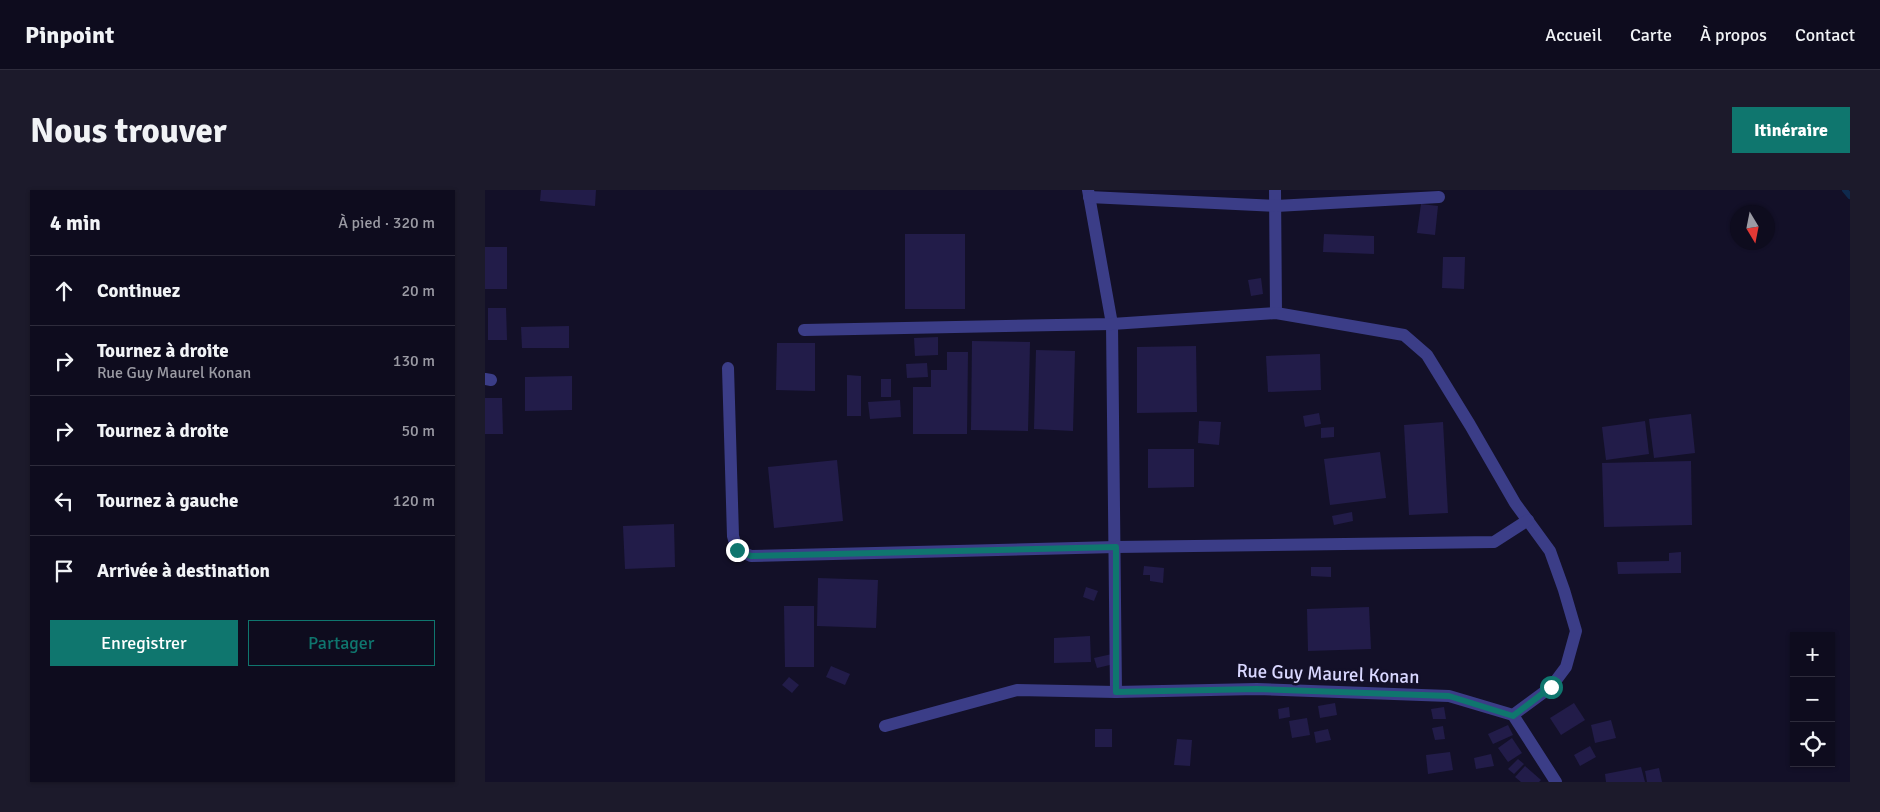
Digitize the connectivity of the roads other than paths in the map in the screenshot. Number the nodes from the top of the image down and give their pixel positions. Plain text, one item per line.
1 (1275, 190) edge
2 (1088, 193) edge
3 (1439, 197) dead end
4 (1276, 206) junction
5 (1276, 313) junction
6 (1112, 324) junction
7 (804, 330) dead end
8 (728, 368) dead end
9 (1527, 520) junction
10 (1116, 547) junction
11 (1116, 692) junction
12 (1513, 716) junction
13 (885, 726) dead end
14 (1556, 782) edge

1 - 4 street
2 - 4 street
2 - 6 street
3 - 4 street
4 - 5 street
5 - 6 street
5 - 9 street
6 - 7 street
6 - 10 street
8 - 10 street
9 - 10 street
9 - 12 street
10 - 11 street
11 - 12 street, Rue Guy Maurel Konan
11 - 13 street, Rue Guy Maurel Konan
12 - 14 street

